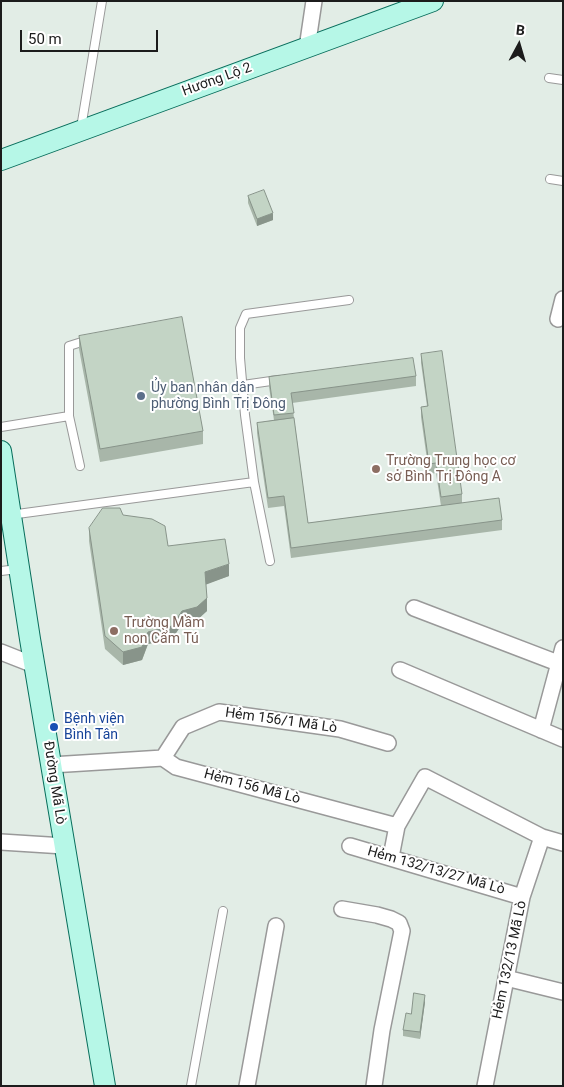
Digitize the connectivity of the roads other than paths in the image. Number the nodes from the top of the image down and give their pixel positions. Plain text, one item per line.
1 (102, 1) edge
2 (314, 1) edge
3 (433, 1) edge
4 (307, 48) junction
5 (549, 78) dead end
6 (563, 80) edge
7 (81, 130) junction
8 (1, 160) edge
9 (550, 179) dead end
10 (563, 181) edge
11 (563, 299) edge
12 (349, 300) dead end
13 (558, 319) dead end
14 (94, 338) edge
15 (289, 379) edge
16 (242, 385) junction
17 (69, 416) junction
18 (1, 427) edge
19 (1, 451) edge
20 (80, 466) dead end
21 (254, 482) junction
22 (10, 515) junction
23 (270, 561) dead end
24 (10, 570) edge
25 (414, 608) dead end
26 (563, 648) edge
27 (1, 652) edge
28 (560, 664) edge
29 (34, 665) junction
30 (400, 670) dead end
31 (541, 730) junction
32 (563, 739) edge
33 (388, 743) dead end
34 (163, 758) junction
35 (50, 765) junction
36 (397, 826) junction
37 (542, 837) junction
38 (1, 842) edge
39 (563, 843) edge
40 (64, 846) junction
41 (350, 846) dead end
42 (391, 858) junction
43 (522, 897) junction
44 (342, 908) dead end
45 (223, 911) dead end
46 (276, 926) dead end
47 (506, 978) junction
48 (563, 992) edge
49 (108, 1085) edge
50 (191, 1086) edge
51 (247, 1086) edge
52 (374, 1086) edge
53 (485, 1086) edge

1 - 7 lane
2 - 4 street
3 - 4 main road, Hương Lộ 2
4 - 7 main road, Hương Lộ 2
5 - 6 lane
7 - 8 main road, Hương Lộ 2
9 - 10 lane
11 - 13 street
12 - 16 lane
14 - 17 lane
15 - 16 lane
16 - 21 lane
17 - 18 lane
17 - 20 lane
19 - 22 main road, Đường Mã Lò
21 - 22 lane
21 - 23 lane
22 - 24 main road, Đường Mã Lò
24 - 29 main road, Đường Mã Lò
25 - 28 street
26 - 28 street
27 - 29 street
28 - 31 street
29 - 35 main road, Đường Mã Lò
30 - 31 street
31 - 32 street
33 - 34 street, Hẻm 156/1 Mã Lò
34 - 35 street
34 - 36 street, Hẻm 156 Mã Lò
35 - 40 main road, Đường Mã Lò
36 - 37 street
36 - 42 street
37 - 39 street
37 - 43 street, Hẻm 132/13 Mã Lò
38 - 40 street
40 - 49 main road, Đường Mã Lò
41 - 42 street, Hẻm 132/13/27 Mã Lò
42 - 43 street, Hẻm 132/13/27 Mã Lò
43 - 47 street, Hẻm 132/13 Mã Lò
44 - 52 street
45 - 50 lane
46 - 51 street
47 - 48 street
47 - 53 street, Hẻm 132/13 Mã Lò

